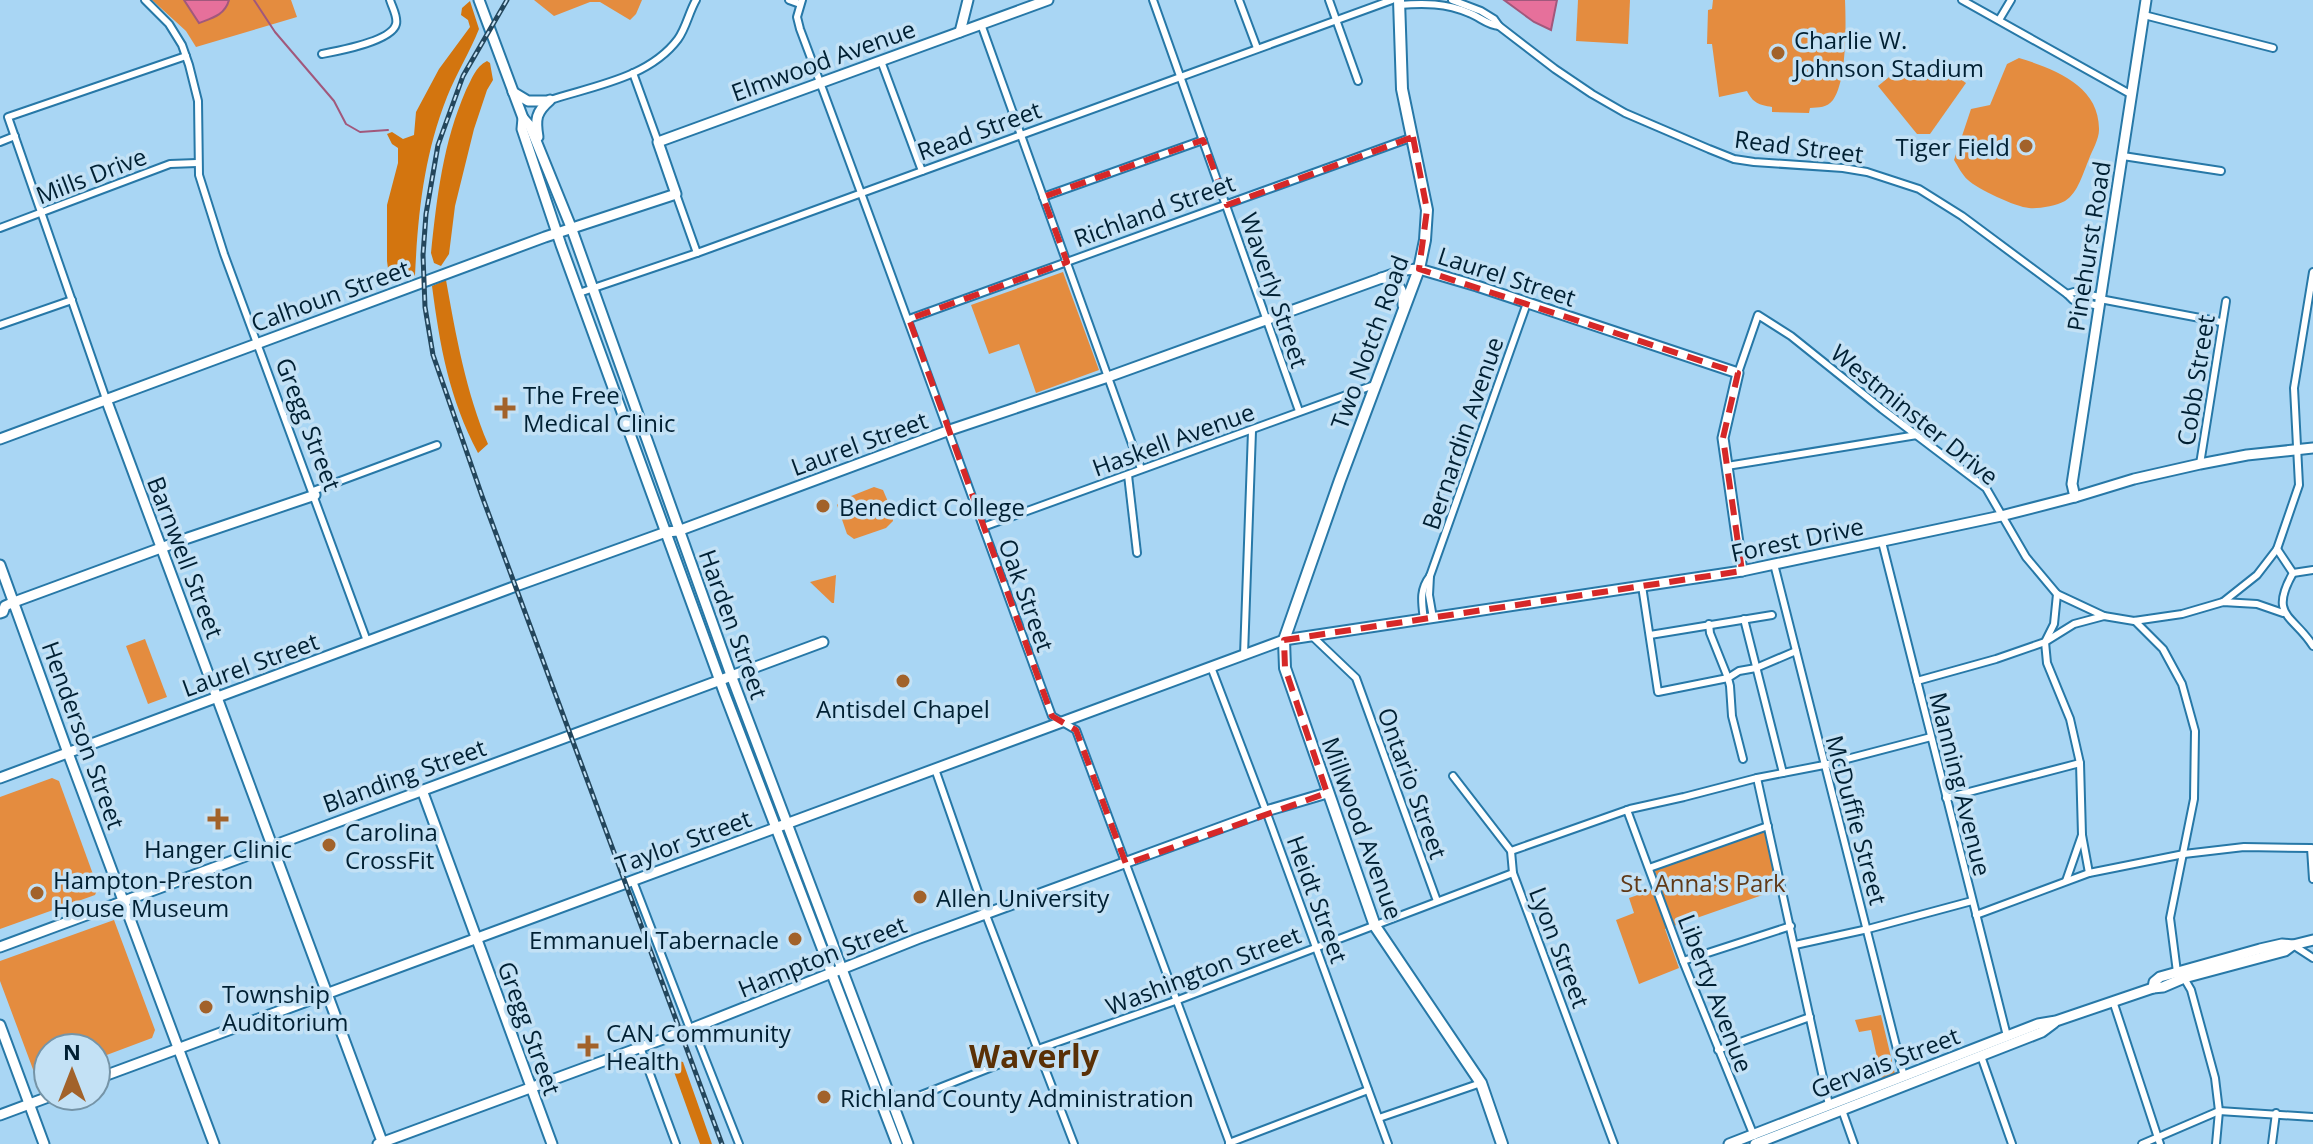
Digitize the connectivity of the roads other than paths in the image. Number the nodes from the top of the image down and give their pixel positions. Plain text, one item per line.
1 (145, 0) edge
2 (390, 0) edge
3 (479, 0) edge
4 (696, 0) edge
5 (789, 0) edge
6 (968, 0) edge
7 (1048, 0) edge
8 (1153, 0) edge
9 (1239, 0) edge
10 (1329, 0) edge
11 (1452, 0) edge
12 (1962, 0) edge
13 (2011, 0) edge
14 (2146, 0) edge
15 (801, 2) edge
16 (1397, 2) edge
17 (2144, 15) junction
18 (1335, 19) junction
19 (1999, 20) junction
20 (981, 24) junction
21 (1499, 26) junction
22 (960, 32) junction
23 (1257, 48) junction
24 (2273, 48) dead end
25 (322, 54) dead end
26 (186, 56) junction
27 (881, 61) junction
28 (633, 73) junction
29 (1181, 76) junction
30 (1358, 81) dead end
31 (820, 83) junction
32 (513, 92) junction
33 (2132, 95) junction
34 (550, 100) junction
35 (523, 118) junction
36 (1020, 135) junction
37 (15, 136) junction
38 (1413, 137) junction
39 (1203, 140) junction
40 (0, 142) edge
41 (658, 142) junction
42 (542, 156) junction
43 (2123, 156) junction
44 (197, 163) junction
45 (922, 171) junction
46 (2221, 171) dead end
47 (862, 193) junction
48 (676, 194) junction
49 (1043, 197) junction
50 (1227, 205) junction
51 (42, 213) junction
52 (571, 227) junction
53 (0, 228) edge
54 (557, 232) junction
55 (697, 253) junction
56 (1067, 262) junction
57 (1419, 269) junction
58 (2313, 272) edge
59 (1381, 278) junction
60 (593, 289) junction
61 (579, 293) junction
62 (72, 300) junction
63 (2100, 301) junction
64 (2226, 301) dead end
65 (1527, 303) junction
66 (1402, 315) junction
67 (909, 319) junction
68 (1265, 320) junction
69 (2221, 322) junction
70 (0, 325) edge
71 (2313, 331) edge
72 (2303, 332) junction
73 (256, 344) junction
74 (1738, 373) junction
75 (1108, 377) junction
76 (1376, 385) junction
77 (106, 399) junction
78 (1299, 411) junction
79 (947, 431) junction
80 (1252, 431) junction
81 (1918, 435) junction
82 (0, 439) edge
83 (437, 445) dead end
84 (2313, 448) edge
85 (2296, 450) junction
86 (2200, 464) junction
87 (1727, 466) junction
88 (1141, 469) junction
89 (1128, 475) junction
90 (314, 493) junction
91 (2075, 497) junction
92 (2001, 516) junction
93 (983, 527) junction
94 (678, 531) junction
95 (666, 532) junction
96 (1882, 542) junction
97 (161, 548) junction
98 (2277, 549) junction
99 (1137, 553) dead end
100 (1774, 564) junction
101 (0, 565) edge
102 (2313, 570) edge
103 (1742, 571) junction
104 (2293, 573) junction
105 (1642, 586) junction
106 (2057, 594) junction
107 (2223, 602) junction
108 (5, 606) edge
109 (2283, 613) junction
110 (1772, 615) dead end
111 (2104, 616) junction
112 (1429, 619) junction
113 (1744, 619) junction
114 (2134, 621) junction
115 (1709, 624) junction
116 (1650, 635) junction
117 (1312, 636) junction
118 (1284, 640) junction
119 (367, 641) junction
120 (823, 642) dead end
121 (2045, 642) junction
122 (2313, 646) edge
123 (1796, 651) junction
124 (1244, 655) junction
125 (1211, 667) junction
126 (1756, 668) junction
127 (731, 675) junction
128 (1728, 678) junction
129 (719, 680) junction
130 (1917, 681) junction
131 (218, 697) junction
132 (1062, 722) junction
133 (1931, 737) junction
134 (68, 753) junction
135 (1743, 759) dead end
136 (2080, 763) junction
137 (1824, 765) junction
138 (935, 769) junction
139 (1783, 773) junction
140 (1453, 776) dead end
141 (0, 778) edge
142 (1757, 778) junction
143 (422, 790) junction
144 (1327, 793) junction
145 (1946, 798) junction
146 (1627, 810) junction
147 (1266, 811) junction
148 (786, 824) junction
149 (1768, 826) junction
150 (775, 828) junction
151 (2082, 835) junction
152 (273, 845) junction
153 (2312, 846) edge
154 (1511, 851) junction
155 (2184, 854) junction
156 (1126, 864) junction
157 (1649, 868) junction
158 (1513, 873) junction
159 (2089, 873) junction
160 (2313, 879) edge
161 (633, 881) junction
162 (2066, 881) junction
163 (123, 901) junction
164 (1437, 901) junction
165 (1972, 901) junction
166 (986, 915) junction
167 (1976, 915) junction
168 (1375, 926) junction
169 (1791, 926) junction
170 (1868, 929) junction
171 (476, 939) junction
172 (2313, 940) edge
173 (1795, 945) junction
174 (2293, 945) junction
175 (1316, 946) junction
176 (0, 947) edge
177 (2313, 958) edge
178 (1683, 961) junction
179 (842, 968) junction
180 (832, 974) junction
181 (2181, 975) junction
182 (327, 994) junction
183 (1178, 1000) junction
184 (2113, 1001) junction
185 (1810, 1017) junction
186 (2056, 1021) junction
187 (0, 1025) edge
188 (692, 1028) junction
189 (2007, 1036) junction
190 (640, 1047) junction
191 (180, 1048) junction
192 (1038, 1049) junction
193 (1718, 1050) junction
194 (1981, 1056) junction
195 (112, 1073) edge
196 (1905, 1080) junction
197 (1481, 1083) junction
198 (530, 1088) junction
199 (1368, 1090) junction
200 (906, 1101) dead end
201 (32, 1103) edge
202 (29, 1104) junction
203 (1829, 1105) junction
204 (1842, 1110) junction
205 (2219, 1111) junction
206 (2276, 1113) junction
207 (0, 1115) edge
208 (2313, 1117) edge
209 (1379, 1118) junction
210 (1755, 1141) edge
211 (2159, 1141) edge
212 (44, 1144) edge
213 (214, 1144) edge
214 (381, 1144) edge
215 (552, 1144) edge
216 (676, 1144) edge
217 (739, 1144) edge
218 (897, 1144) edge
219 (908, 1144) edge
220 (1074, 1144) edge
221 (1229, 1144) edge
222 (1388, 1144) edge
223 (1502, 1144) edge
224 (1614, 1144) edge
225 (1729, 1144) edge
226 (1854, 1144) edge
227 (2012, 1144) edge
228 (2142, 1144) edge
229 (2216, 1144) edge
230 (2272, 1144) edge

1 - 26 street, Gregg Street
2 - 25 street
3 - 32 street, Harden Street
4 - 28 street
5 - 15 street
6 - 22 street
7 - 20 street, Elmwood Avenue
8 - 29 street, Waverly Street
9 - 23 street
10 - 18 street
11 - 21 street, Read Street
12 - 19 street
13 - 19 street
14 - 17 street, Pinehurst Road
15 - 31 street, Oak Street
16 - 18 street, Read Street
16 - 21 street, Read Street
16 - 38 main road, Two Notch Road
17 - 24 street
17 - 33 street, Pinehurst Road
18 - 23 street, Read Street
18 - 30 street
19 - 33 street
20 - 22 street, Elmwood Avenue
20 - 36 street
21 - 63 street, Read Street
22 - 27 street, Elmwood Avenue
23 - 29 street, Read Street
26 - 37 street, Barnwell Street
26 - 44 street, Gregg Street
27 - 31 street, Elmwood Avenue
27 - 45 street
28 - 34 street
28 - 41 street
29 - 36 street, Read Street
29 - 39 street, Waverly Street
31 - 41 street, Elmwood Avenue
31 - 47 street, Oak Street
32 - 34 street
32 - 35 street, Harden Street
33 - 43 street, Pinehurst Road
34 - 42 street
35 - 42 street, Harden Street
35 - 54 street, Harden Street
36 - 45 street, Read Street
36 - 49 street
37 - 40 street
37 - 51 street, Barnwell Street
38 - 50 street, Richland Street
38 - 57 main road, Two Notch Road
39 - 49 street
39 - 50 street, Waverly Street
41 - 48 street
42 - 52 street, Harden Street
43 - 46 street
43 - 63 street, Pinehurst Road
44 - 51 street, Mills Drive
44 - 73 street, Gregg Street
45 - 47 street, Read Street
47 - 55 street, Read Street
47 - 67 street, Oak Street
48 - 52 street, Calhoun Street
48 - 55 street
49 - 56 street
50 - 56 street, Richland Street
50 - 68 street, Waverly Street
51 - 53 street, Mills Drive
51 - 62 street, Barnwell Street
52 - 54 street, Calhoun Street
52 - 60 street, Harden Street
54 - 61 street, Harden Street
54 - 73 street, Calhoun Street
55 - 60 street, Read Street
56 - 67 street, Richland Street
56 - 75 street
57 - 59 street, Laurel Street
57 - 65 street, Laurel Street
57 - 66 main road, Two Notch Road
58 - 72 street
59 - 66 street
59 - 68 street, Laurel Street
60 - 61 street, Read Street
60 - 94 street, Harden Street
61 - 95 street, Harden Street
62 - 70 street
62 - 77 street, Barnwell Street
63 - 69 street, Read Street
63 - 91 street, Pinehurst Road
64 - 69 street, Cobb Street
65 - 74 street, Laurel Street
65 - 112 street, Bernardin Avenue
66 - 76 main road, Two Notch Road
67 - 79 street, Oak Street
68 - 75 street, Laurel Street
68 - 78 street, Waverly Street
69 - 86 street, Cobb Street
71 - 72 street
72 - 85 street
73 - 77 street, Calhoun Street
73 - 90 street, Gregg Street
74 - 81 street, Westminster Drive
74 - 87 street
75 - 79 street, Laurel Street
75 - 88 street
76 - 78 street, Haskell Avenue
76 - 118 main road, Two Notch Road
77 - 82 street, Calhoun Street
77 - 97 street, Barnwell Street
78 - 80 street, Haskell Avenue
79 - 93 street, Oak Street
79 - 94 street, Laurel Street
80 - 88 street, Haskell Avenue
80 - 124 street
81 - 87 street
81 - 92 street, Westminster Drive
83 - 90 street
84 - 85 street, Forest Drive
85 - 86 street, Forest Drive
85 - 98 street
86 - 91 street, Forest Drive
87 - 103 street
88 - 89 street, Haskell Avenue
89 - 93 street, Haskell Avenue
89 - 99 street
90 - 97 street
90 - 119 street, Gregg Street
91 - 92 street, Forest Drive
92 - 96 street, Forest Drive
92 - 106 street, Westminster Drive
93 - 132 street, Oak Street
94 - 95 street, Laurel Street
94 - 127 street, Harden Street
95 - 119 street, Laurel Street
95 - 129 street, Harden Street
96 - 100 street, Forest Drive
96 - 130 street, Manning Avenue
97 - 108 street
97 - 131 street, Barnwell Street
98 - 104 street
98 - 107 street
100 - 103 street, Forest Drive
100 - 123 street, McDuffie Street
101 - 108 street, Henderson Street
102 - 104 street
103 - 105 street, Forest Drive
104 - 109 street
105 - 112 street, Forest Drive
105 - 116 street
106 - 111 street, Westminster Drive
106 - 121 street
107 - 109 street
107 - 114 street
108 - 134 street, Henderson Street
109 - 122 street
110 - 113 street
111 - 114 street
111 - 121 street
112 - 117 street, Forest Drive
113 - 115 street
113 - 126 street
114 - 155 street
115 - 116 street
115 - 128 street
116 - 128 street
117 - 118 street, Forest Drive
117 - 164 street, Ontario Street
118 - 124 street, Taylor Street
118 - 144 main road, Millwood Avenue
119 - 131 street, Laurel Street
120 - 127 street, Blanding Street
121 - 130 street
121 - 136 street
123 - 126 street
123 - 137 street, McDuffie Street
124 - 125 street, Taylor Street
125 - 132 street, Taylor Street
125 - 147 street, Heidt Street
126 - 128 street
126 - 139 street
127 - 129 street, Blanding Street
127 - 148 street, Harden Street
128 - 135 street
129 - 143 street, Blanding Street
129 - 150 street, Harden Street
130 - 133 street, Manning Avenue
131 - 134 street, Laurel Street
131 - 152 street, Barnwell Street
132 - 138 street, Taylor Street
132 - 156 street, Oak Street
133 - 137 street
133 - 145 street, Manning Avenue
134 - 141 street, Laurel Street
134 - 163 street, Henderson Street
136 - 145 street
136 - 151 street
137 - 139 street
137 - 170 street, McDuffie Street
138 - 148 street, Taylor Street
138 - 166 street
139 - 142 street
140 - 154 street
142 - 146 street
142 - 149 street
143 - 152 street, Blanding Street
143 - 171 street, Gregg Street
144 - 147 street, Hampton Street
144 - 168 main road, Millwood Avenue
145 - 165 street, Manning Avenue
146 - 154 street
146 - 157 street, Liberty Avenue
147 - 156 street, Hampton Street
147 - 175 street, Heidt Street
148 - 150 street, Taylor Street
148 - 179 street, Harden Street
149 - 157 street
149 - 169 street
150 - 161 street, Taylor Street
150 - 180 street, Harden Street
151 - 159 street
151 - 162 street
152 - 163 street, Blanding Street
152 - 182 street, Barnwell Street
153 - 155 street
153 - 160 street
154 - 158 street, Lyon Street
155 - 159 street
155 - 181 street
156 - 166 street, Hampton Street
156 - 183 street, Oak Street
157 - 178 street, Liberty Avenue
158 - 164 street, Washington Street
158 - 224 street, Lyon Street
159 - 162 street
161 - 171 street, Taylor Street
161 - 188 street
162 - 167 street
163 - 176 street, Blanding Street
163 - 191 street, Henderson Street
164 - 168 street, Washington Street
165 - 167 street, Manning Avenue
165 - 170 street
166 - 179 street, Hampton Street
166 - 192 street
167 - 189 street, Manning Avenue
168 - 175 street, Washington Street
168 - 197 main road, Millwood Avenue
169 - 173 street
169 - 178 street
170 - 173 street
170 - 196 street, McDuffie Street
171 - 182 street, Taylor Street
171 - 198 street, Gregg Street
172 - 174 street, Gervais Street
173 - 185 street
174 - 177 street
174 - 181 street, Gervais Street
175 - 183 street, Washington Street
175 - 199 street, Heidt Street
178 - 193 street, Liberty Avenue
179 - 180 street, Hampton Street
179 - 219 street, Harden Street
180 - 188 street, Hampton Street
180 - 218 street, Harden Street
181 - 184 street, Gervais Street
181 - 205 street
182 - 191 street, Taylor Street
182 - 214 street, Barnwell Street
183 - 192 street, Washington Street
183 - 221 street, Oak Street
184 - 186 street, Gervais Street
184 - 211 street
185 - 193 street
185 - 203 street
186 - 189 street, Gervais Street
186 - 194 street, Gervais Street
187 - 202 street
188 - 190 street, Hampton Street
188 - 217 street
189 - 196 street, Gervais Street
190 - 198 street, Hampton Street
190 - 216 street
191 - 195 street, Taylor Street
191 - 213 street, Henderson Street
192 - 200 street, Washington Street
192 - 220 street
193 - 210 street, Liberty Avenue
194 - 196 street, Gervais Street
194 - 227 street
196 - 203 street, Gervais Street
196 - 204 street, Gervais Street
197 - 209 street
197 - 223 main road, Millwood Avenue
198 - 214 street, Hampton Street
198 - 215 street, Gregg Street
199 - 209 street, Heidt Street
199 - 221 street
201 - 202 street
202 - 207 street
202 - 212 street
203 - 210 street, Gervais Street
204 - 210 street, Gervais Street
204 - 226 street
205 - 206 street
205 - 211 street
205 - 229 street
206 - 208 street
206 - 230 street
209 - 222 street, Heidt Street
210 - 225 street, Gervais Street
211 - 228 street

